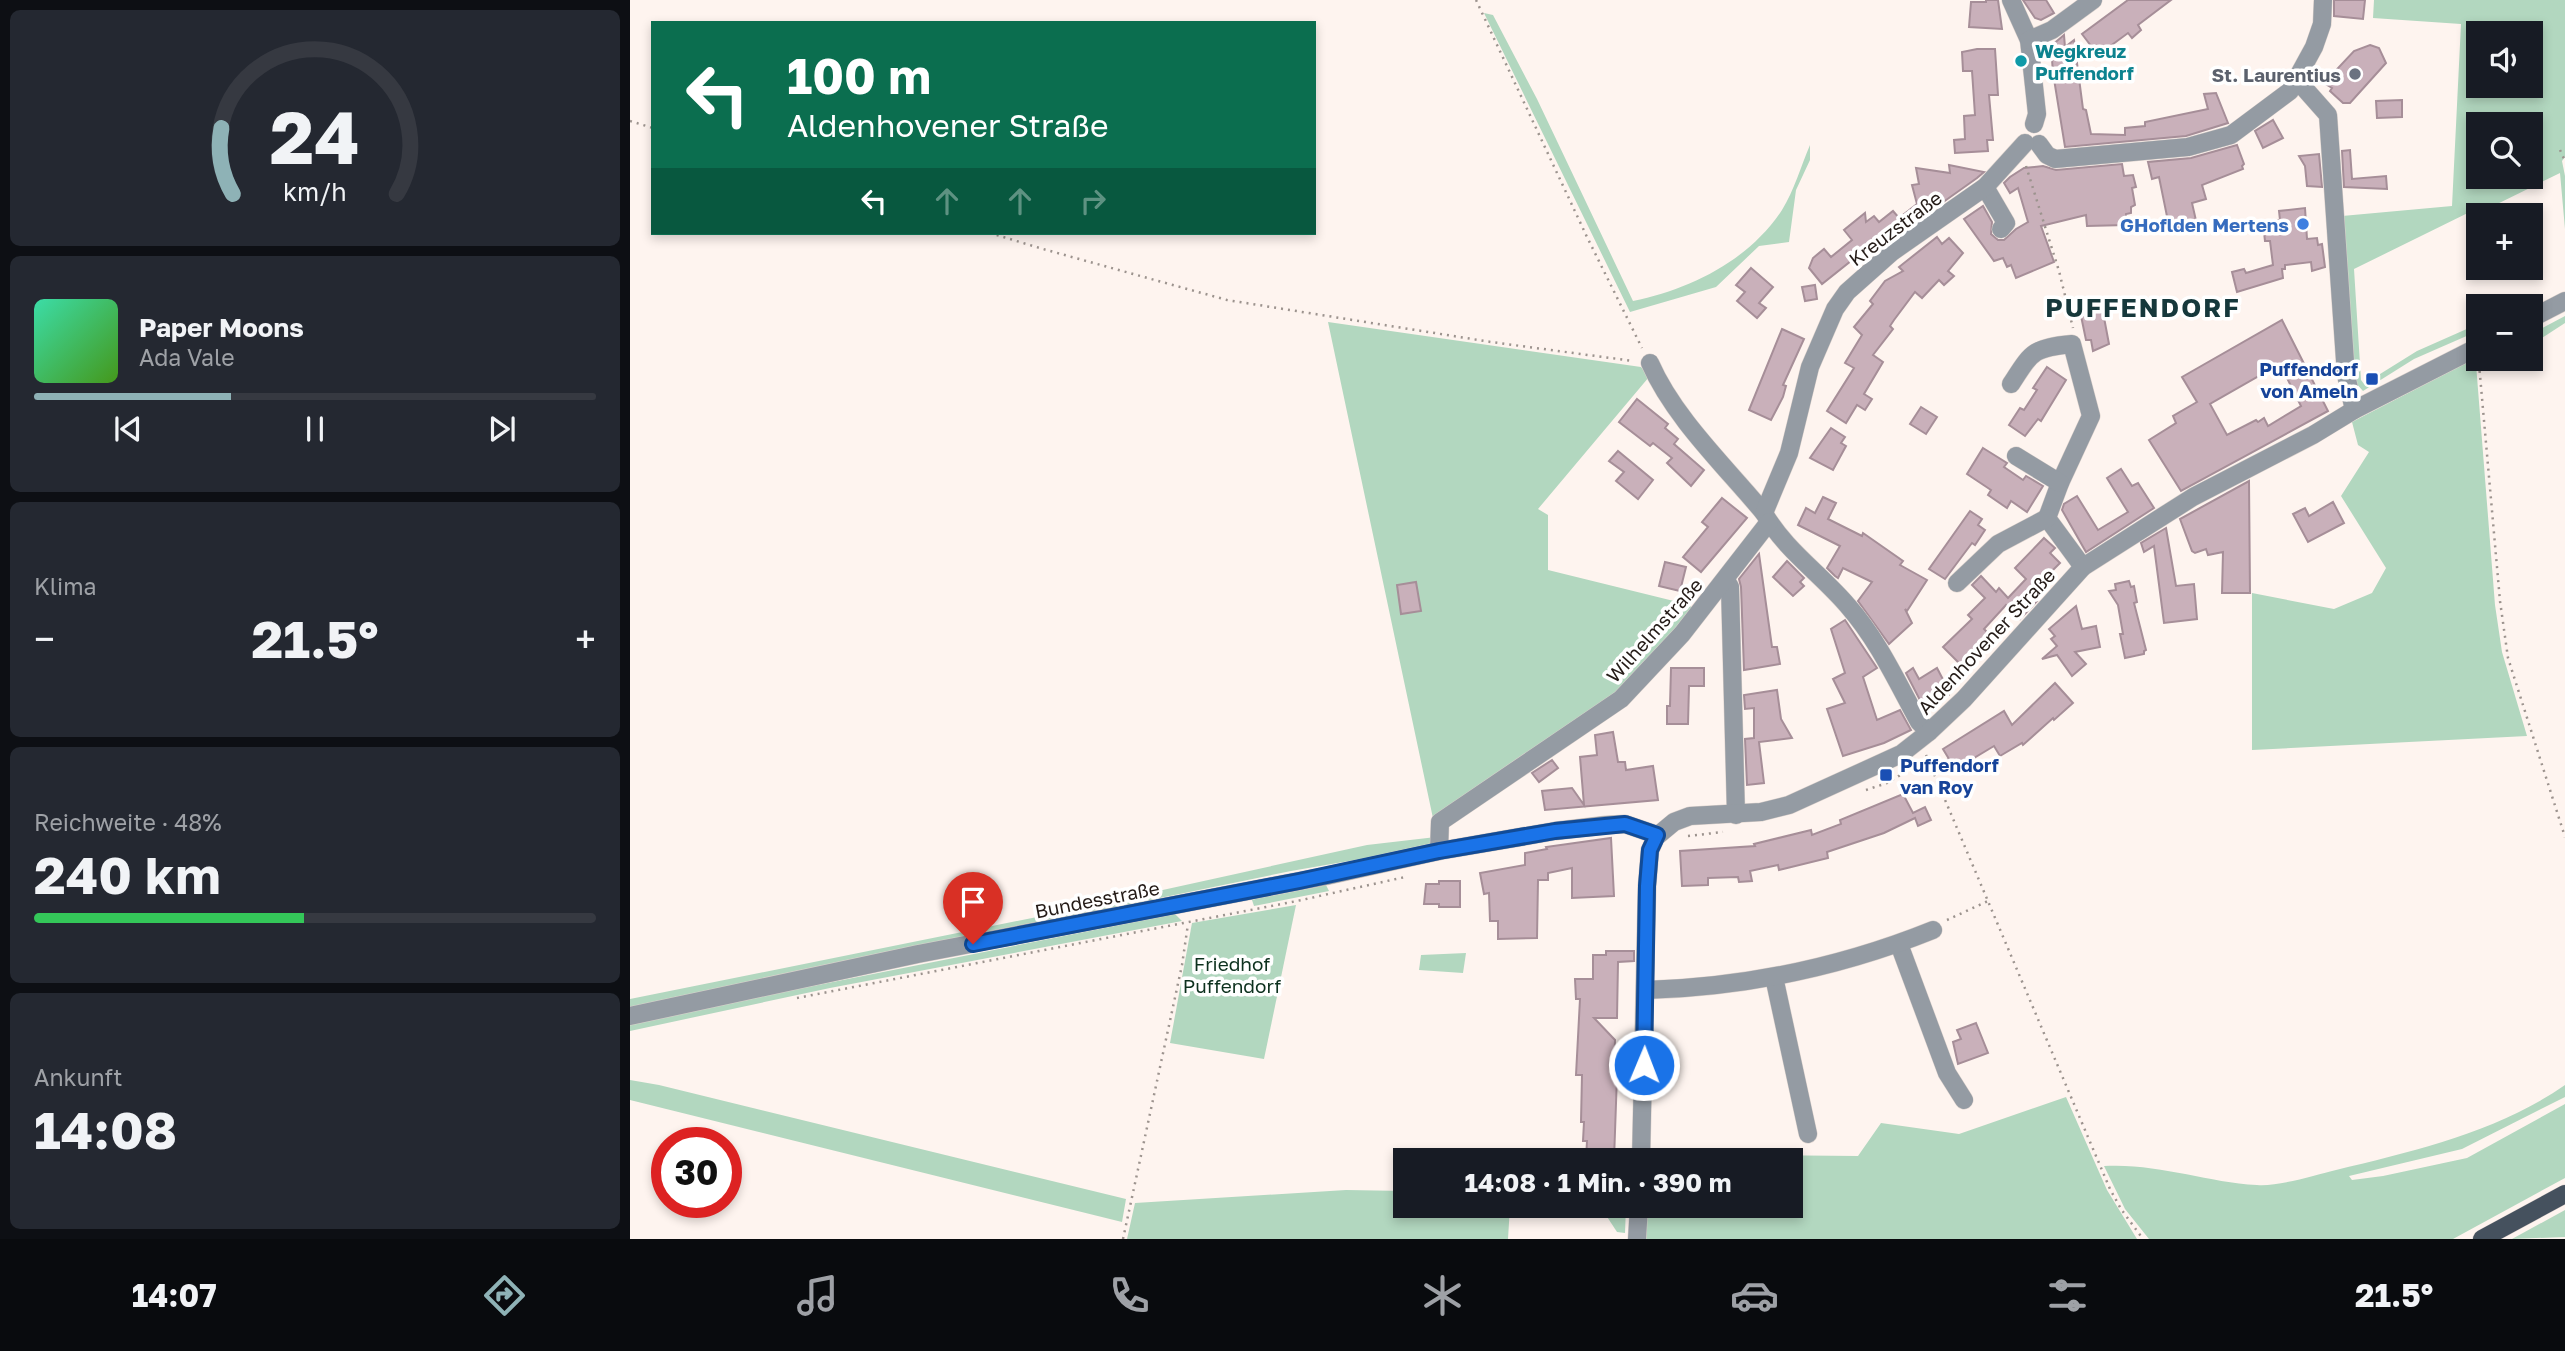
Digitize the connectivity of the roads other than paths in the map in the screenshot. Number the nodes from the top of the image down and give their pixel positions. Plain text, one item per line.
1 (2011, 0) edge
2 (2093, 0) edge
3 (2323, 0) edge
4 (2029, 40) junction
5 (2297, 80) junction
6 (2031, 144) junction
7 (1985, 187) junction
8 (2001, 229) dead end
9 (2565, 301) edge
10 (2543, 312) edge
11 (2466, 354) edge
12 (1650, 363) road end
13 (2011, 384) dead end
14 (2354, 410) junction
15 (2015, 456) dead end
16 (2060, 483) junction
17 (1767, 517) junction
18 (2047, 518) junction
19 (2083, 567) junction
20 (1726, 580) junction
21 (1956, 583) dead end
22 (1922, 738) junction
23 (1736, 814) junction
24 (1657, 835) junction
25 (1439, 851) junction
26 (1933, 930) road end
27 (1899, 944) junction
28 (1774, 977) junction
29 (1646, 990) junction
30 (630, 1016) edge
31 (1964, 1100) dead end
32 (1808, 1134) dead end
33 (1641, 1148) edge
34 (2565, 1194) edge
35 (1638, 1218) edge
36 (1637, 1239) edge
37 (2482, 1239) edge

1 - 4 street
2 - 4 street
3 - 5 street
4 - 6 street
5 - 6 street
5 - 14 street
6 - 7 street, Kreuzstraße
7 - 8 street
7 - 17 street, Kreuzstraße
9 - 10 street
11 - 14 street, Aldenhovener Straße
12 - 17 street
13 - 16 street
14 - 19 street, Aldenhovener Straße
15 - 16 street
16 - 18 street
17 - 20 street, Kreuzstraße
17 - 22 street
18 - 19 street
18 - 21 street
19 - 22 street, Aldenhovener Straße
20 - 23 street, Wilhelmstraße
20 - 25 street, Wilhelmstraße
22 - 23 street, Aldenhovener Straße
23 - 24 street, Aldenhovener Straße
24 - 25 street
24 - 29 street
25 - 30 street, Bundesstraße
26 - 27 street
27 - 28 street
27 - 31 street
28 - 29 street
28 - 32 street
29 - 33 street
34 - 37 main road
35 - 36 street

